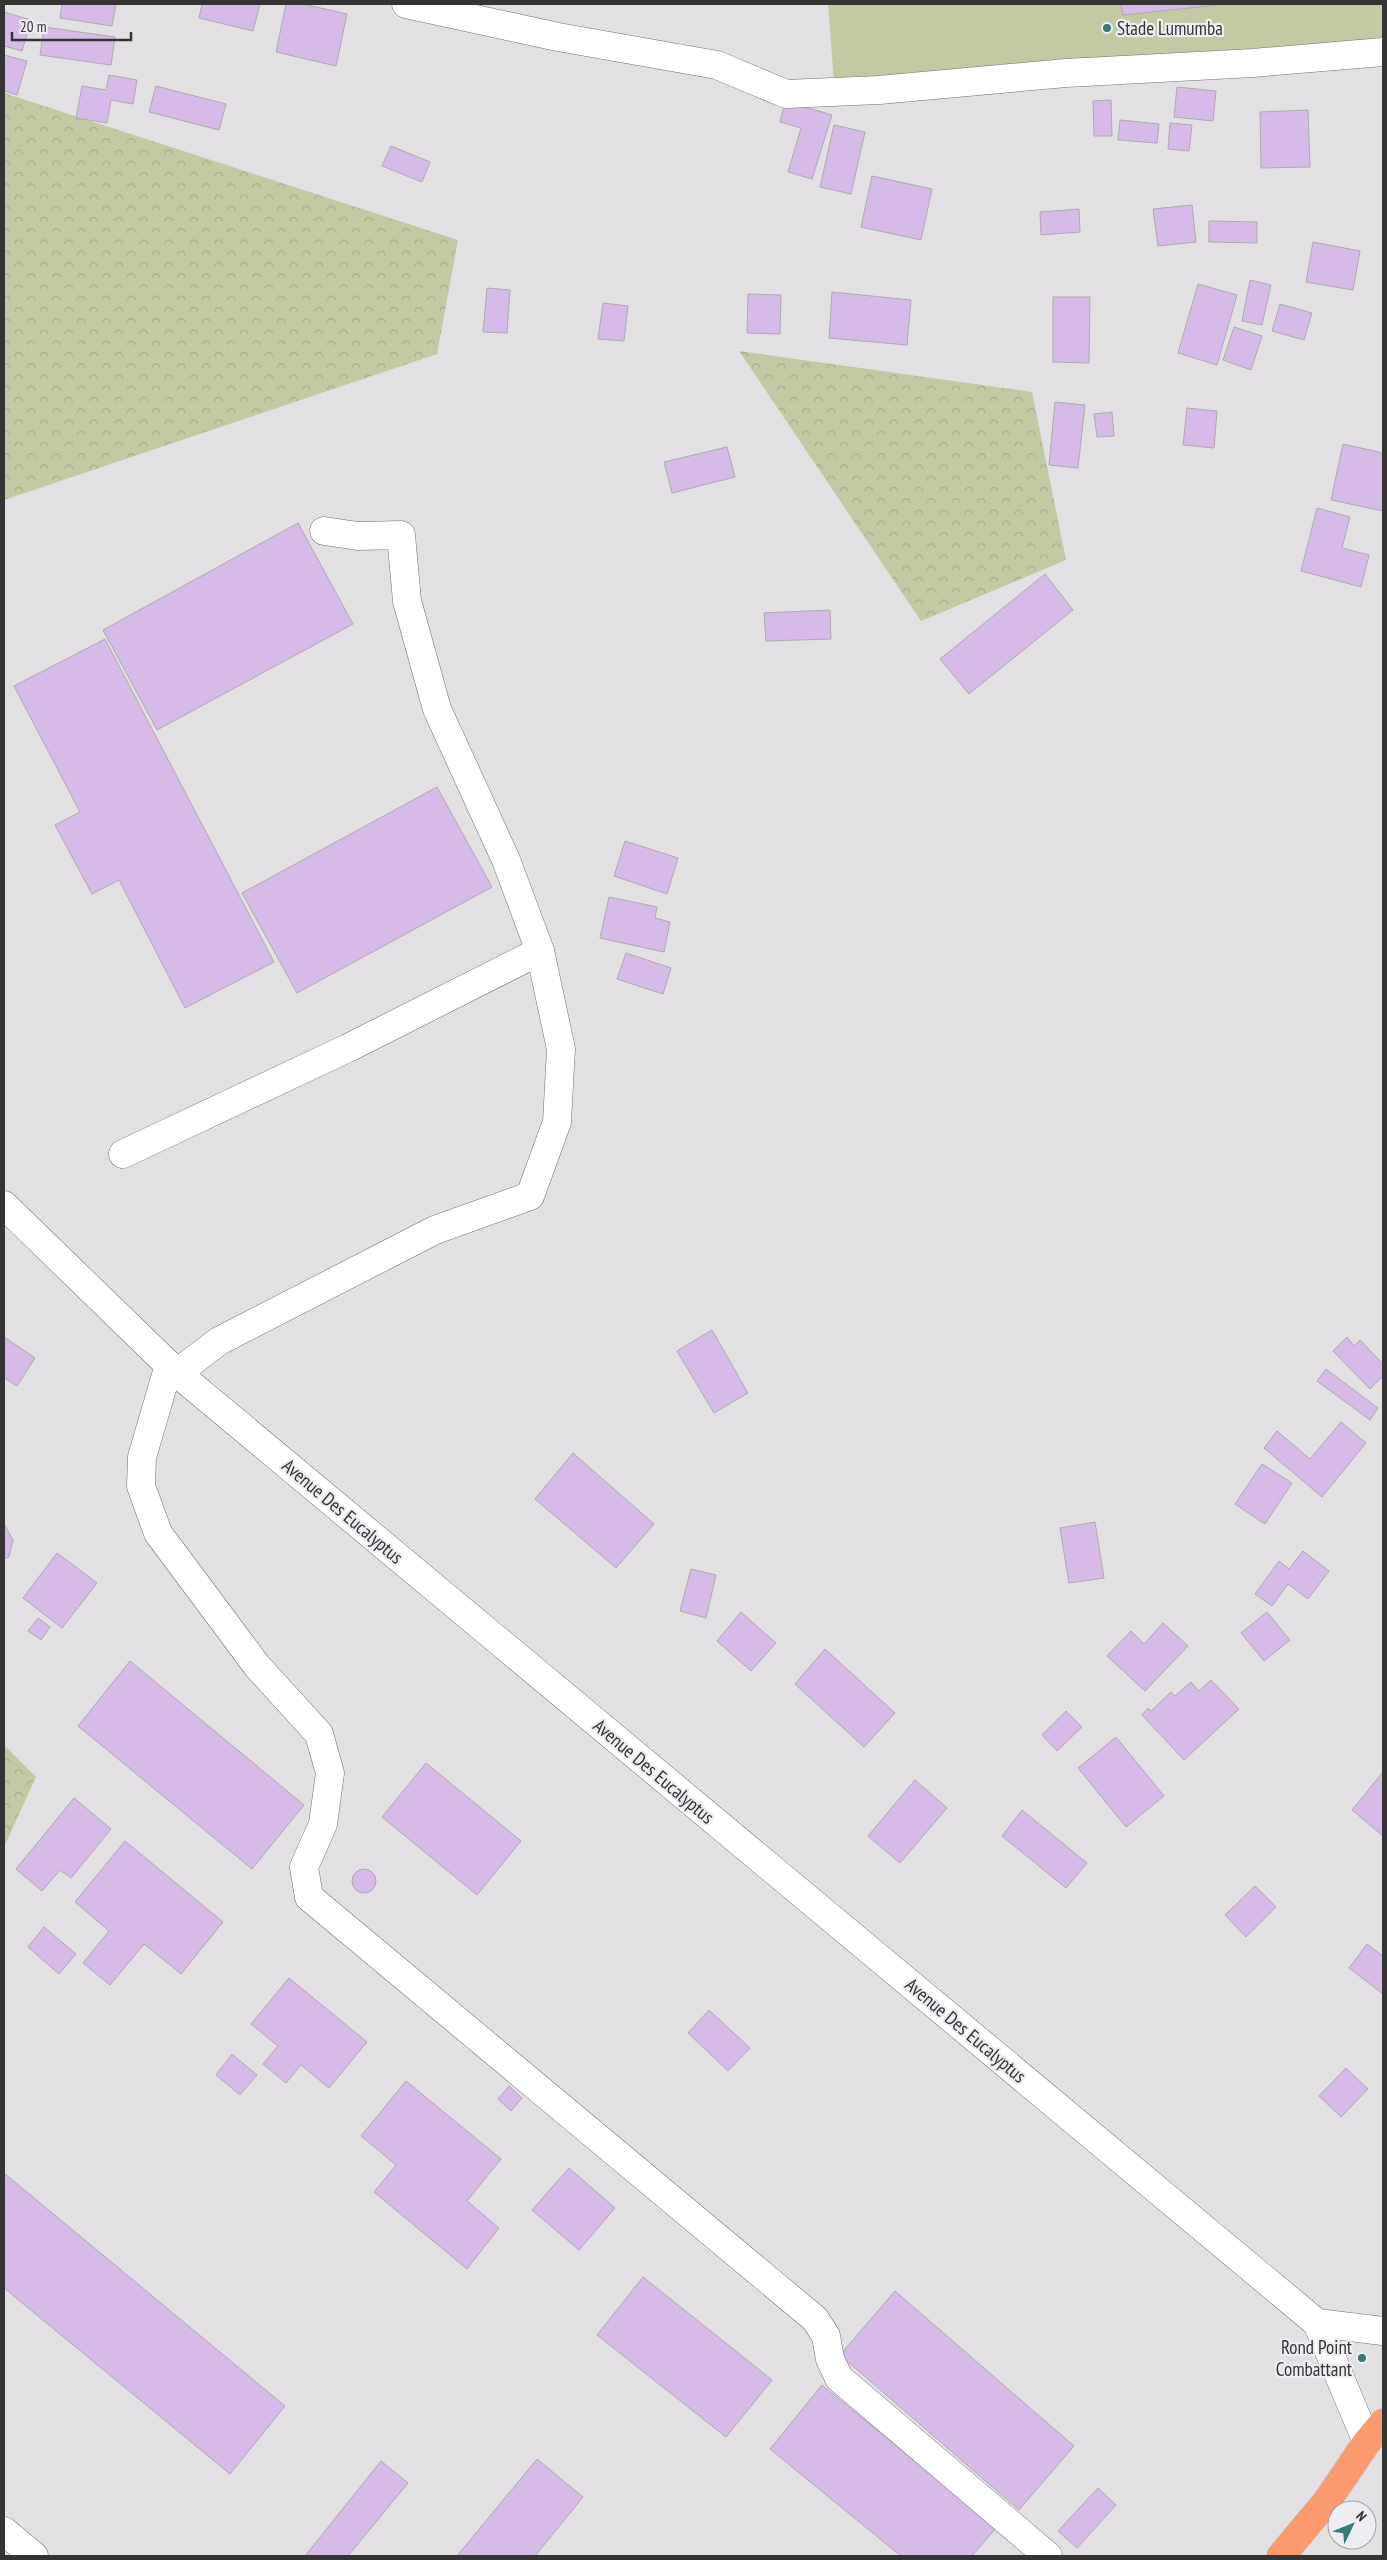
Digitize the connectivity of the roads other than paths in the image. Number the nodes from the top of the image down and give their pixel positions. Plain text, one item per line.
1 (406, 4) edge
2 (1383, 52) edge
3 (324, 531) dead end
4 (540, 951) junction
5 (123, 1154) dead end
6 (4, 1205) edge
7 (173, 1369) junction
8 (1317, 2323) junction
9 (1383, 2332) edge
10 (1378, 2437) edge
11 (4, 2531) edge
12 (34, 2556) edge
13 (1048, 2556) edge
14 (1282, 2556) edge

1 - 2 street
3 - 4 street
4 - 5 street
4 - 7 street
6 - 7 street, Avenue Des Eucalyptus
7 - 8 street, Avenue Des Eucalyptus
7 - 13 street
8 - 9 street
8 - 10 street, Avenue Des Eucalyptus
10 - 14 highway
11 - 12 street

